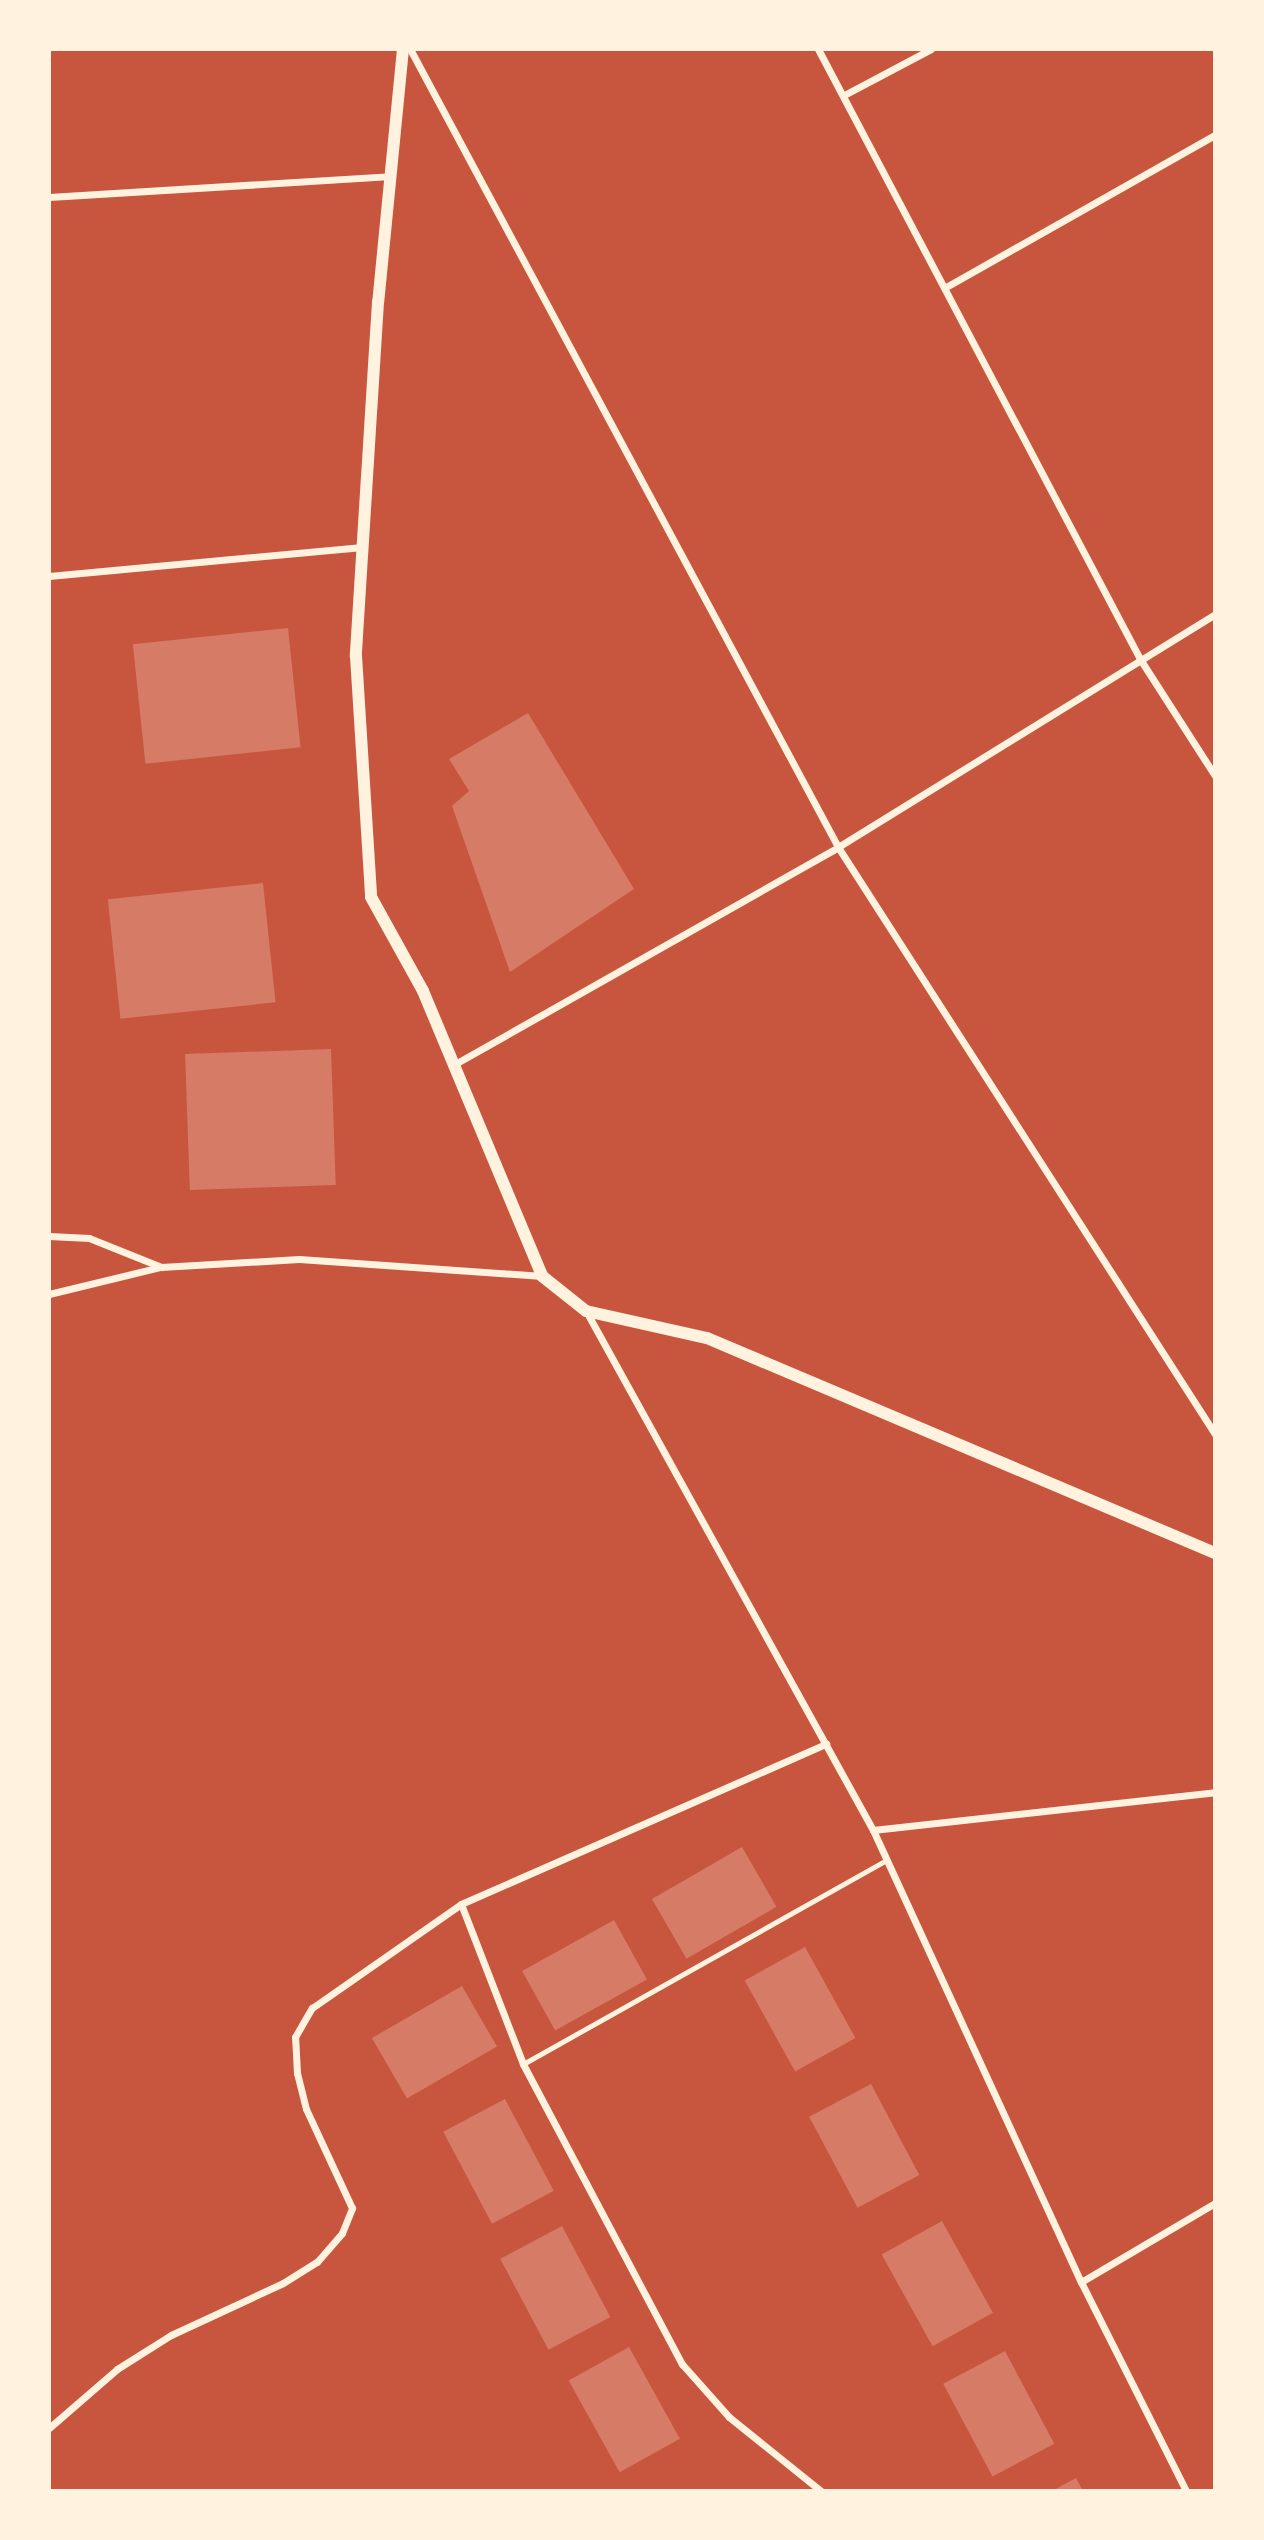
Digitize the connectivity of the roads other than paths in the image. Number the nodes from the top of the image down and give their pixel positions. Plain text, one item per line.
1 (403, 49) edge
2 (410, 49) edge
3 (818, 49) edge
4 (932, 49) edge
5 (846, 94) junction
6 (1215, 135) edge
7 (390, 176) junction
8 (49, 197) edge
9 (946, 287) junction
10 (363, 547) junction
11 (49, 576) edge
12 (1215, 614) edge
13 (1140, 659) junction
14 (1215, 776) edge
15 (838, 847) junction
16 (455, 1064) junction
17 (49, 1236) edge
18 (161, 1267) junction
19 (542, 1276) junction
20 (49, 1294) edge
21 (586, 1311) junction
22 (1215, 1434) edge
23 (1215, 1553) edge
24 (825, 1744) junction
25 (1215, 1792) edge
26 (873, 1830) junction
27 (886, 1860) junction
28 (461, 1905) junction
29 (523, 2064) junction
30 (1215, 2203) edge
31 (1082, 2283) junction
32 (49, 2428) edge
33 (821, 2491) edge
34 (1186, 2491) edge

1 - 7 street
2 - 15 street
3 - 5 street
4 - 5 street
5 - 9 street
6 - 9 street
7 - 8 street
7 - 10 street
9 - 13 street
10 - 11 street
10 - 16 street
12 - 13 street
13 - 14 street
13 - 15 street
15 - 16 street
15 - 22 street
16 - 19 street
17 - 18 street
18 - 19 street
18 - 20 street
19 - 21 street
21 - 23 street
21 - 24 street
24 - 26 street
24 - 28 street
25 - 26 street
26 - 27 street
27 - 29 lane
27 - 31 street
28 - 29 street
28 - 32 street
29 - 33 street
30 - 31 street
31 - 34 street

